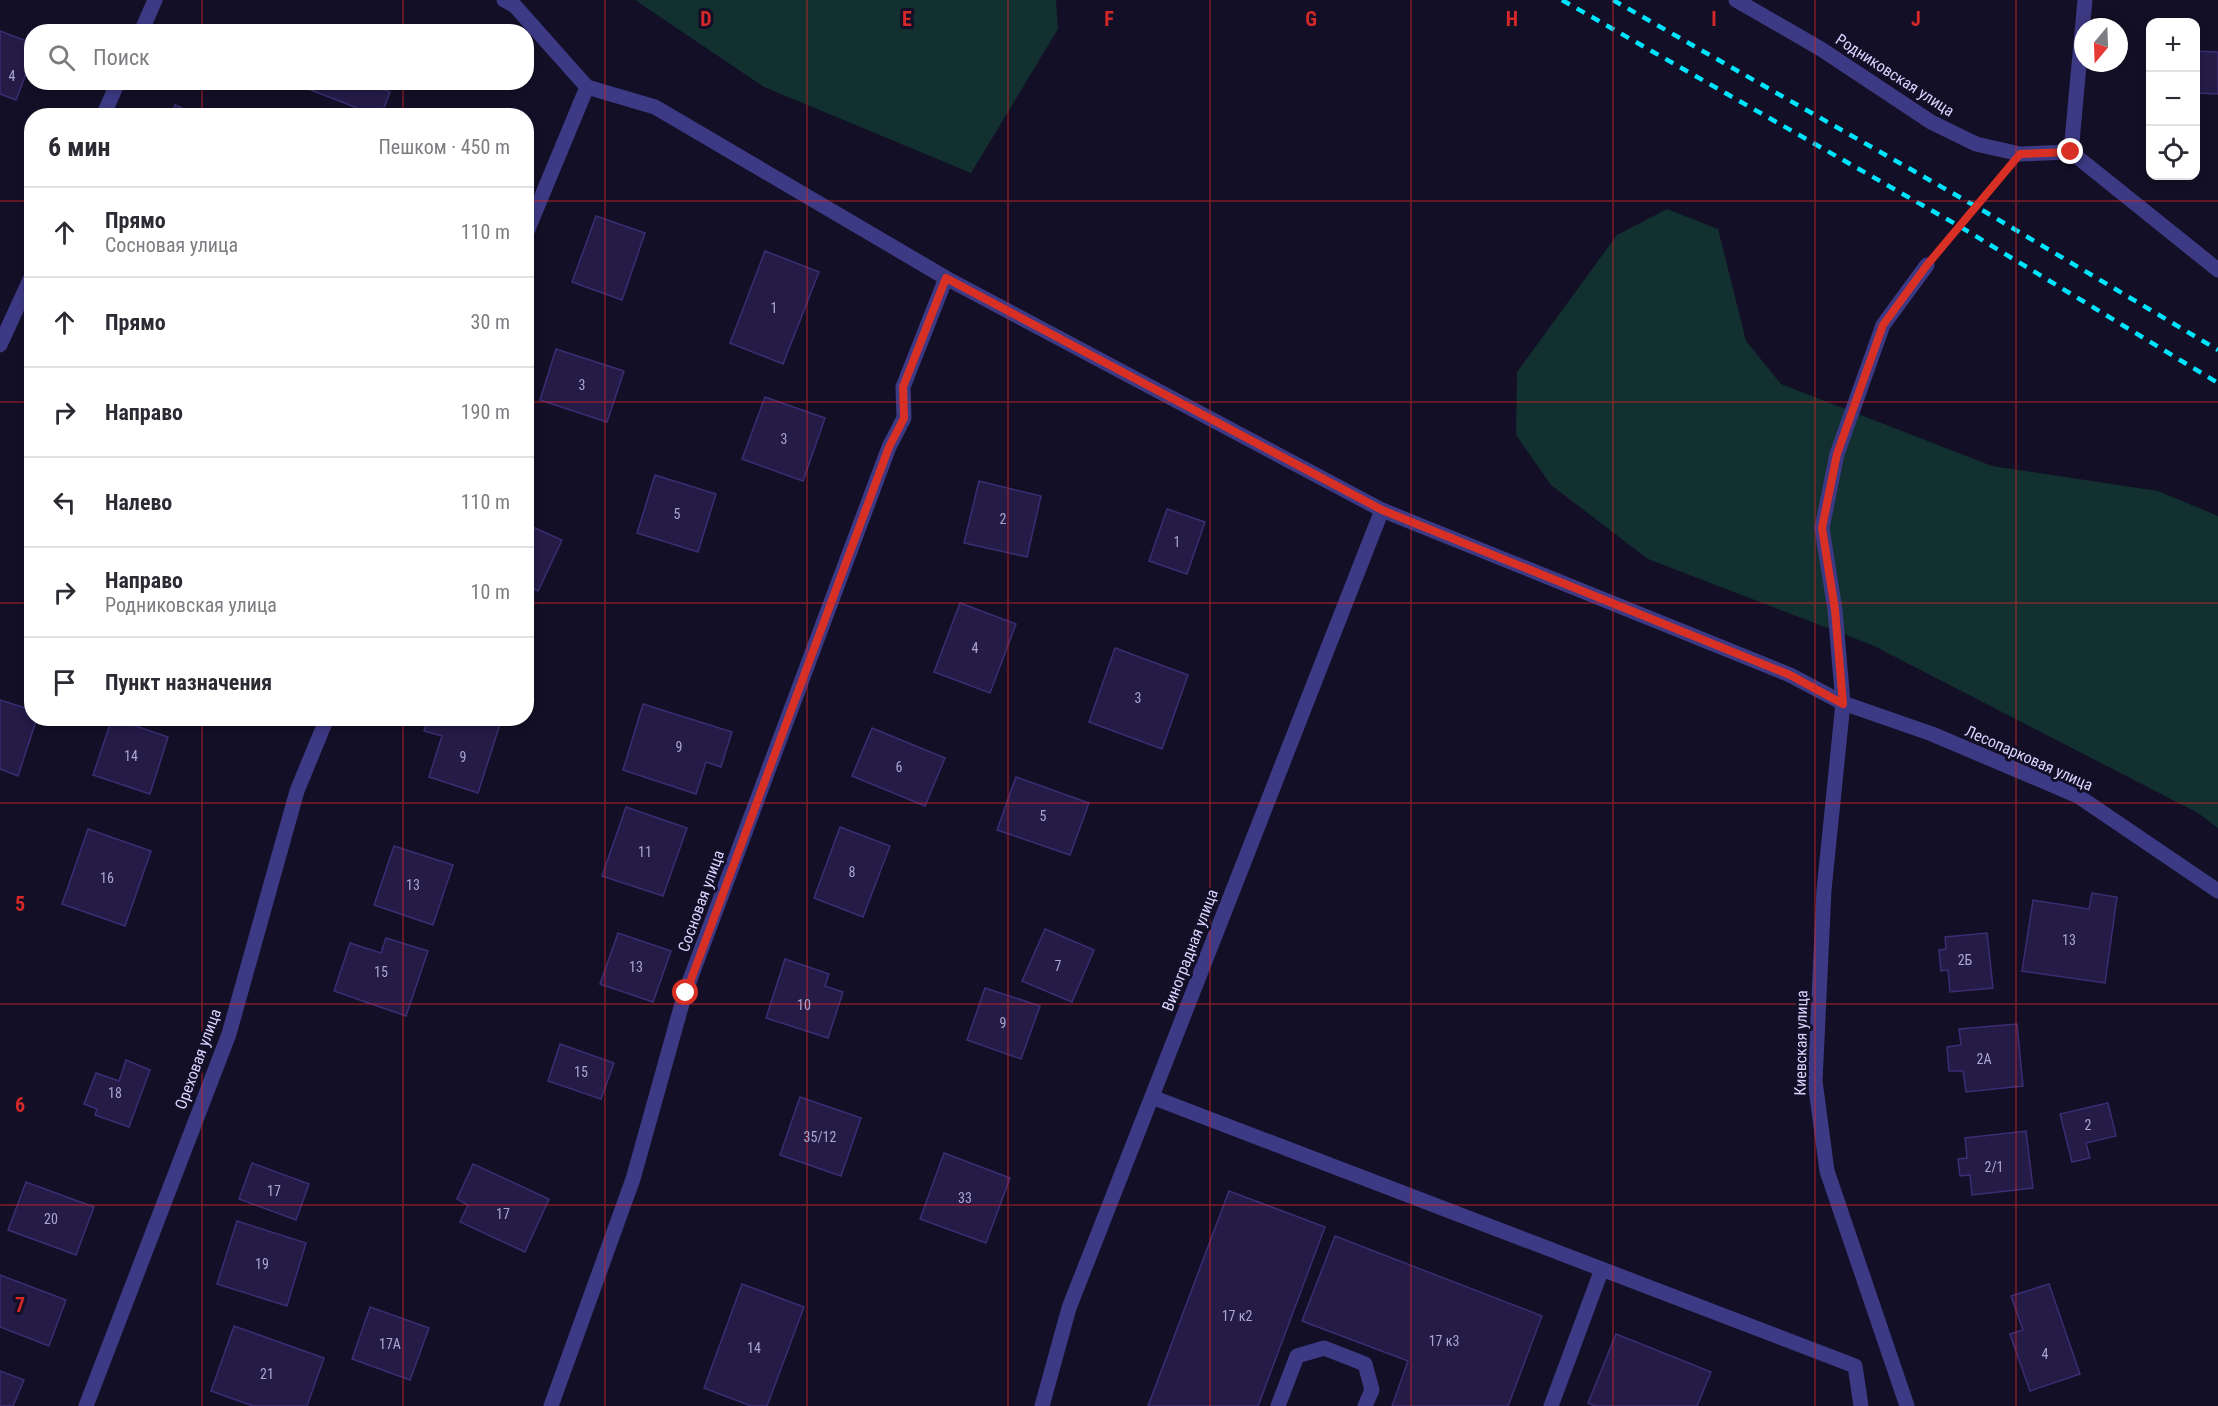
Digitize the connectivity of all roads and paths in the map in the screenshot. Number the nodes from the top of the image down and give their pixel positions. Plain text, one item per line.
1 (155, 0) edge
2 (504, 0) edge
3 (1736, 0) edge
4 (2085, 0) edge
5 (144, 24) edge
6 (531, 24) edge
7 (534, 27) edge
8 (587, 87) junction
9 (114, 90) edge
10 (107, 108) edge
11 (2071, 152) junction
12 (2020, 154) junction
13 (534, 215) edge
14 (1927, 265) joint
15 (2218, 270) edge
16 (946, 278) junction
17 (24, 292) edge
18 (0, 345) edge
19 (1382, 510) junction
20 (1843, 704) junction
21 (324, 726) edge
22 (2218, 891) edge
23 (1152, 1097) junction
24 (1602, 1269) junction
25 (86, 1406) edge
26 (551, 1406) edge
27 (1042, 1406) edge
28 (1278, 1406) edge
29 (1365, 1406) edge
30 (1551, 1406) edge
31 (1861, 1406) edge
32 (1907, 1406) edge

1 - 5 street
2 - 6 street
3 - 12 street, Родниковская улица
4 - 11 street
7 - 8 street
8 - 13 street
8 - 16 street, Лесопарковая улица
9 - 10 street
11 - 12 street, Родниковская улица
11 - 15 street
12 - 14 path
14 - 20 street, Киевская улица
16 - 19 street, Лесопарковая улица
16 - 26 street, Сосновая улица
17 - 18 street
19 - 20 street, Лесопарковая улица
19 - 23 street, Виноградная улица
20 - 22 street, Лесопарковая улица
20 - 32 street, Киевская улица
21 - 25 street, Ореховая улица
23 - 24 street
23 - 27 street, Виноградная улица
24 - 30 street
24 - 31 street
28 - 29 street

